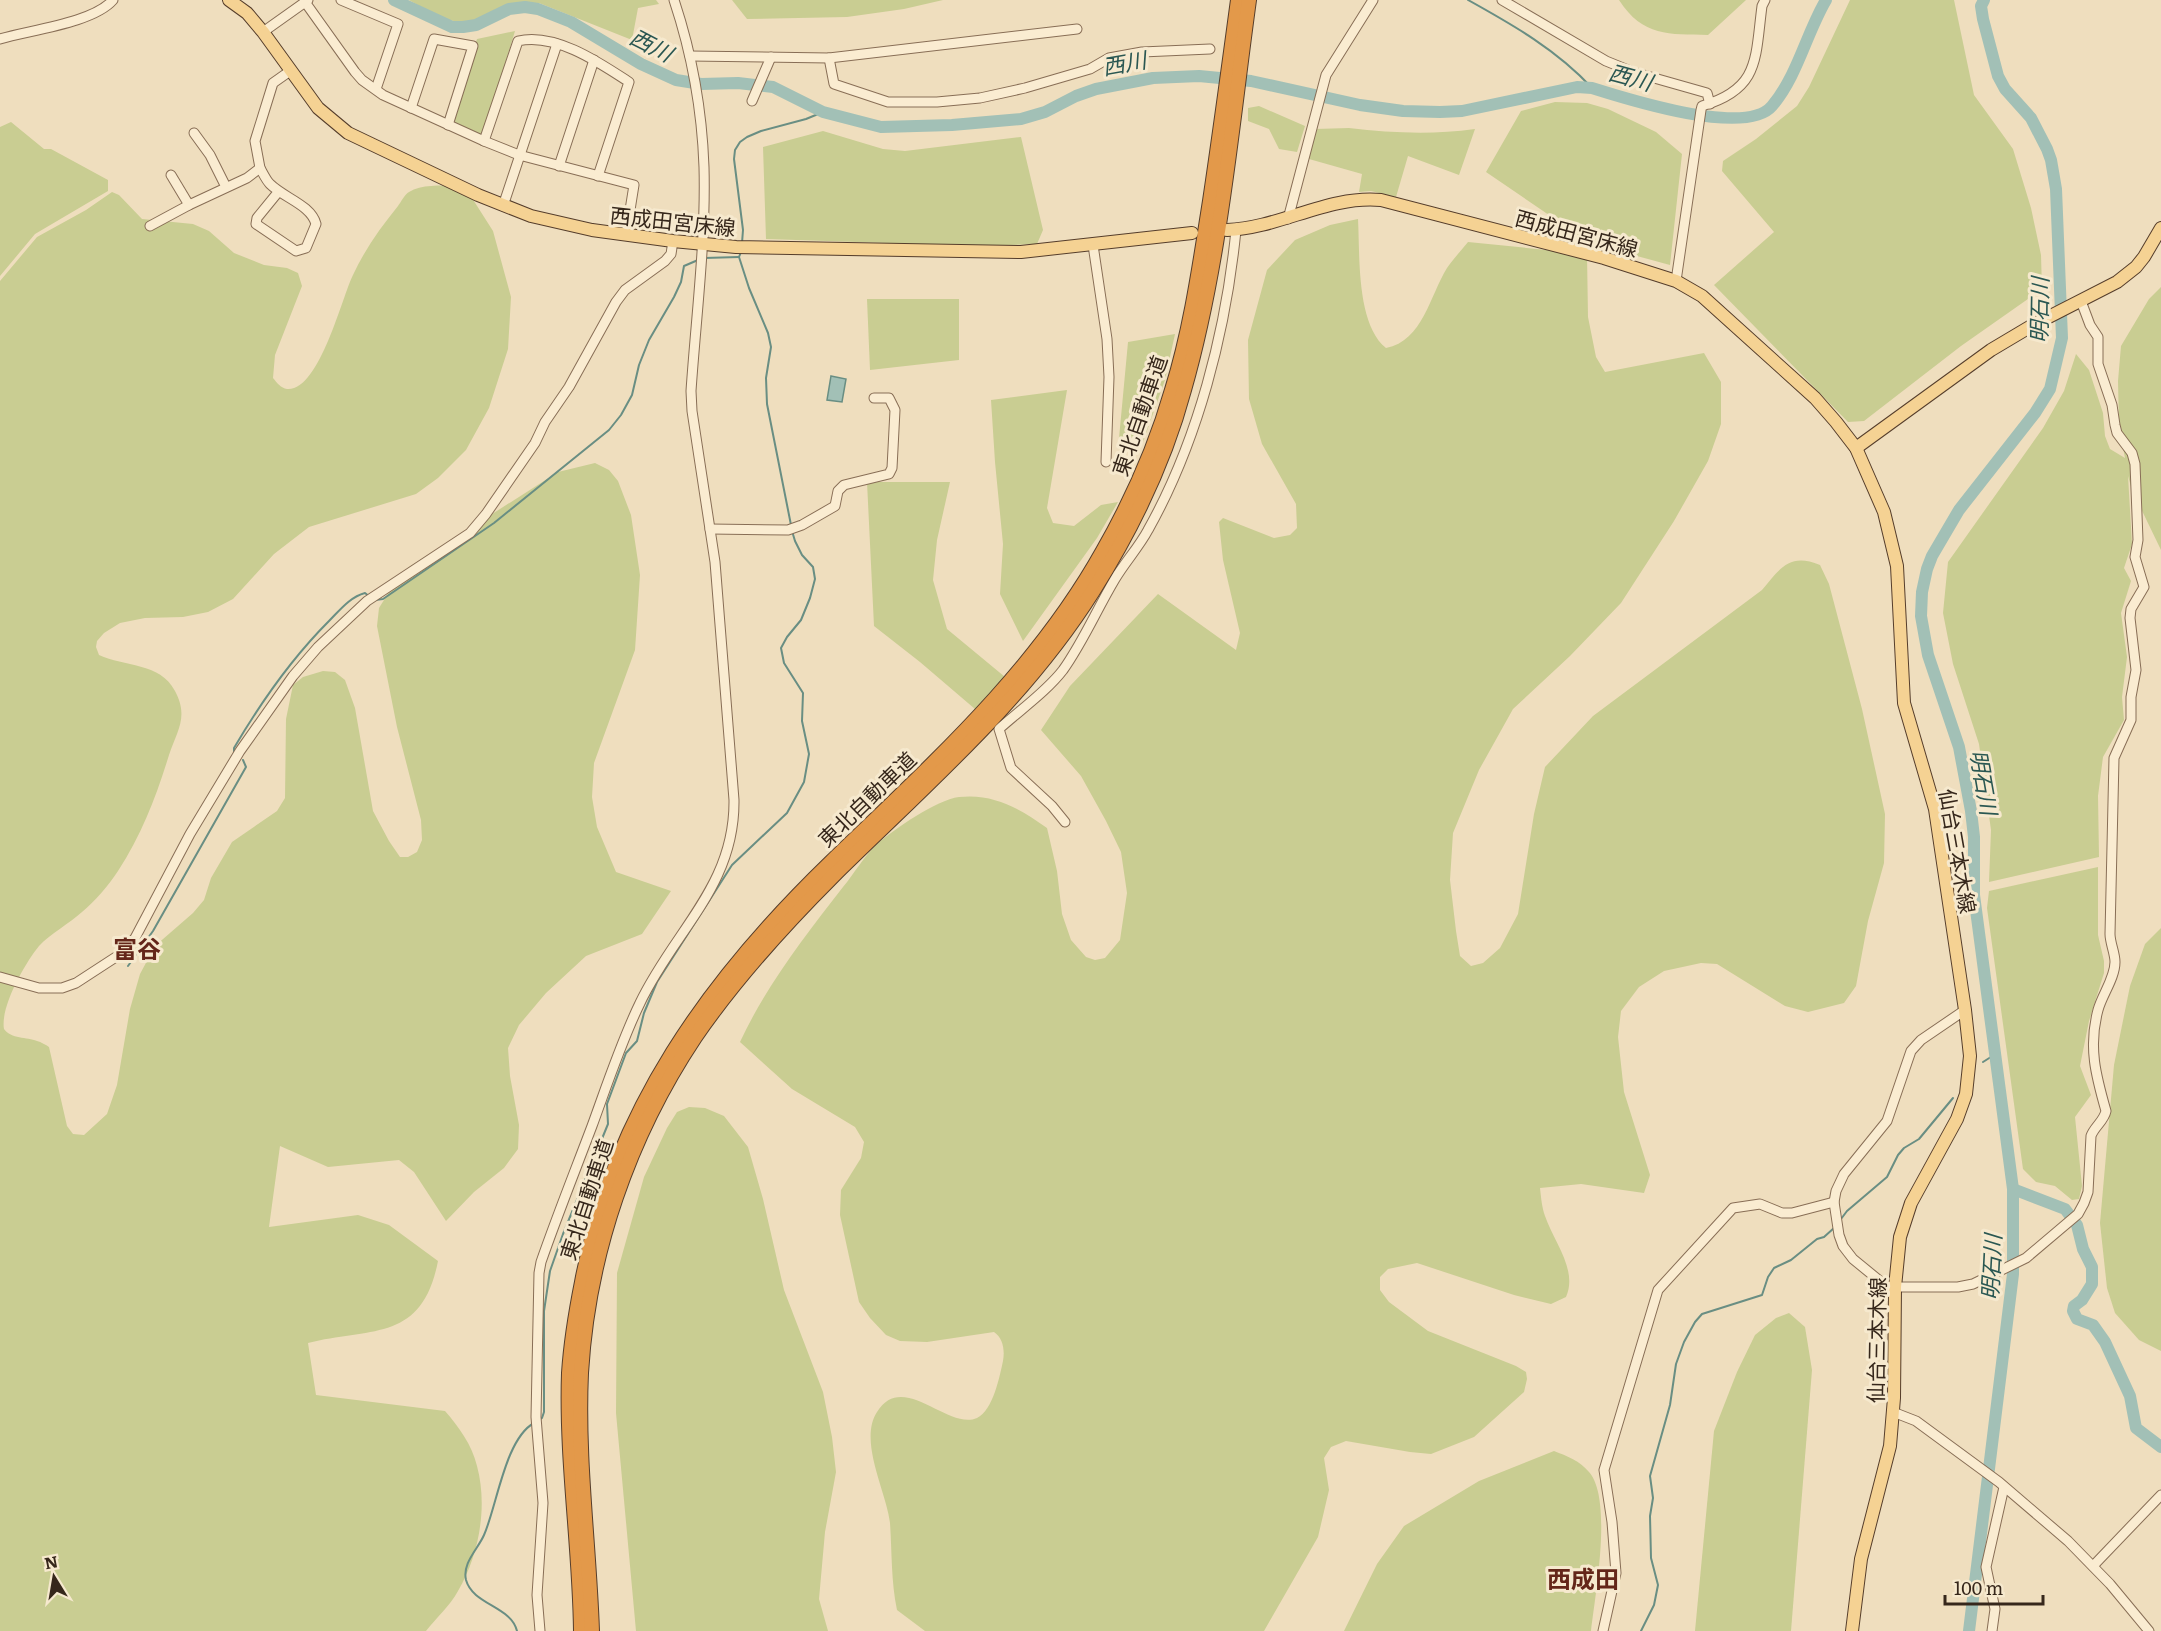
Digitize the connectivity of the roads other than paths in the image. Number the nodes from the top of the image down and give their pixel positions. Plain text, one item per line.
1 (112, 0) edge
2 (229, 0) edge
3 (341, 0) edge
4 (674, 0) edge
5 (1238, 0) edge
6 (1250, 0) edge
7 (1373, 0) edge
8 (1502, 0) edge
9 (1765, 0) edge
10 (307, 1) edge
11 (1077, 30) dead end
12 (263, 32) junction
13 (0, 39) edge
14 (557, 44) junction
15 (1210, 49) dead end
16 (690, 56) junction
17 (829, 58) junction
18 (594, 60) junction
19 (769, 61) junction
20 (1235, 64) junction
21 (290, 71) junction
22 (376, 89) junction
23 (1230, 98) junction
24 (752, 101) dead end
25 (1710, 104) junction
26 (411, 108) junction
27 (448, 124) junction
28 (194, 133) dead end
29 (484, 141) junction
30 (519, 155) junction
31 (559, 166) junction
32 (260, 168) junction
33 (171, 175) dead end
34 (598, 176) junction
35 (226, 187) junction
36 (279, 191) junction
37 (189, 204) junction
38 (503, 206) junction
39 (1288, 219) junction
40 (150, 226) dead end
41 (2161, 228) edge
42 (1232, 230) joint
43 (1192, 233) dead end
44 (626, 235) junction
45 (673, 241) junction
46 (1093, 245) junction
47 (701, 255) junction
48 (1676, 281) junction
49 (2079, 302) junction
50 (874, 398) dead end
51 (1856, 448) junction
52 (1106, 462) dead end
53 (710, 529) junction
54 (1065, 822) dead end
55 (0, 977) edge
56 (1965, 1010) junction
57 (1834, 1202) junction
58 (1895, 1287) junction
59 (1893, 1412) junction
60 (2002, 1485) junction
61 (2161, 1495) edge
62 (2093, 1566) junction
63 (540, 1631) edge
64 (581, 1631) edge
65 (592, 1631) edge
66 (1603, 1631) edge
67 (1852, 1631) edge
68 (1992, 1631) edge
69 (2149, 1631) edge

1 - 13 street
2 - 12 main road, 西成田宮床線
3 - 22 street
4 - 16 street
5 - 20 highway, 東北自動車道
6 - 20 highway, 東北自動車道
7 - 39 street
8 - 25 street
9 - 25 street
10 - 12 street
10 - 22 street
11 - 17 street
12 - 21 main road, 西成田宮床線
14 - 18 street
14 - 29 street
14 - 30 street
15 - 17 street
16 - 19 street
16 - 47 street
17 - 19 street
18 - 31 street
18 - 34 street
19 - 24 street
20 - 23 highway, 東北自動車道
21 - 32 street
21 - 38 main road, 西成田宮床線
22 - 26 street
23 - 64 highway, 東北自動車道
23 - 65 highway, 東北自動車道
25 - 48 street
26 - 27 street
26 - 27 street
27 - 29 street
28 - 35 street
29 - 30 street
30 - 31 street
30 - 38 street
31 - 34 street
32 - 35 street
32 - 36 street
33 - 37 street
34 - 44 street
35 - 37 street
36 - 36 street
37 - 40 street
38 - 44 main road, 西成田宮床線
39 - 42 main road, 西成田宮床線
39 - 48 main road, 西成田宮床線
41 - 49 main road
42 - 54 street
43 - 46 main road, 西成田宮床線
44 - 45 main road, 西成田宮床線
45 - 47 main road, 西成田宮床線
45 - 55 street
46 - 47 main road, 西成田宮床線
46 - 52 street
47 - 53 street
48 - 51 main road, 西成田宮床線
49 - 51 main road
49 - 58 street
50 - 53 street
51 - 56 main road, 仙台三本木線
53 - 63 street
56 - 57 street
56 - 58 main road, 仙台三本木線
57 - 58 street
57 - 66 street
58 - 59 main road, 仙台三本木線
59 - 60 street
59 - 67 main road, 仙台三本木線
60 - 62 street
60 - 68 street
61 - 62 street
62 - 69 street

